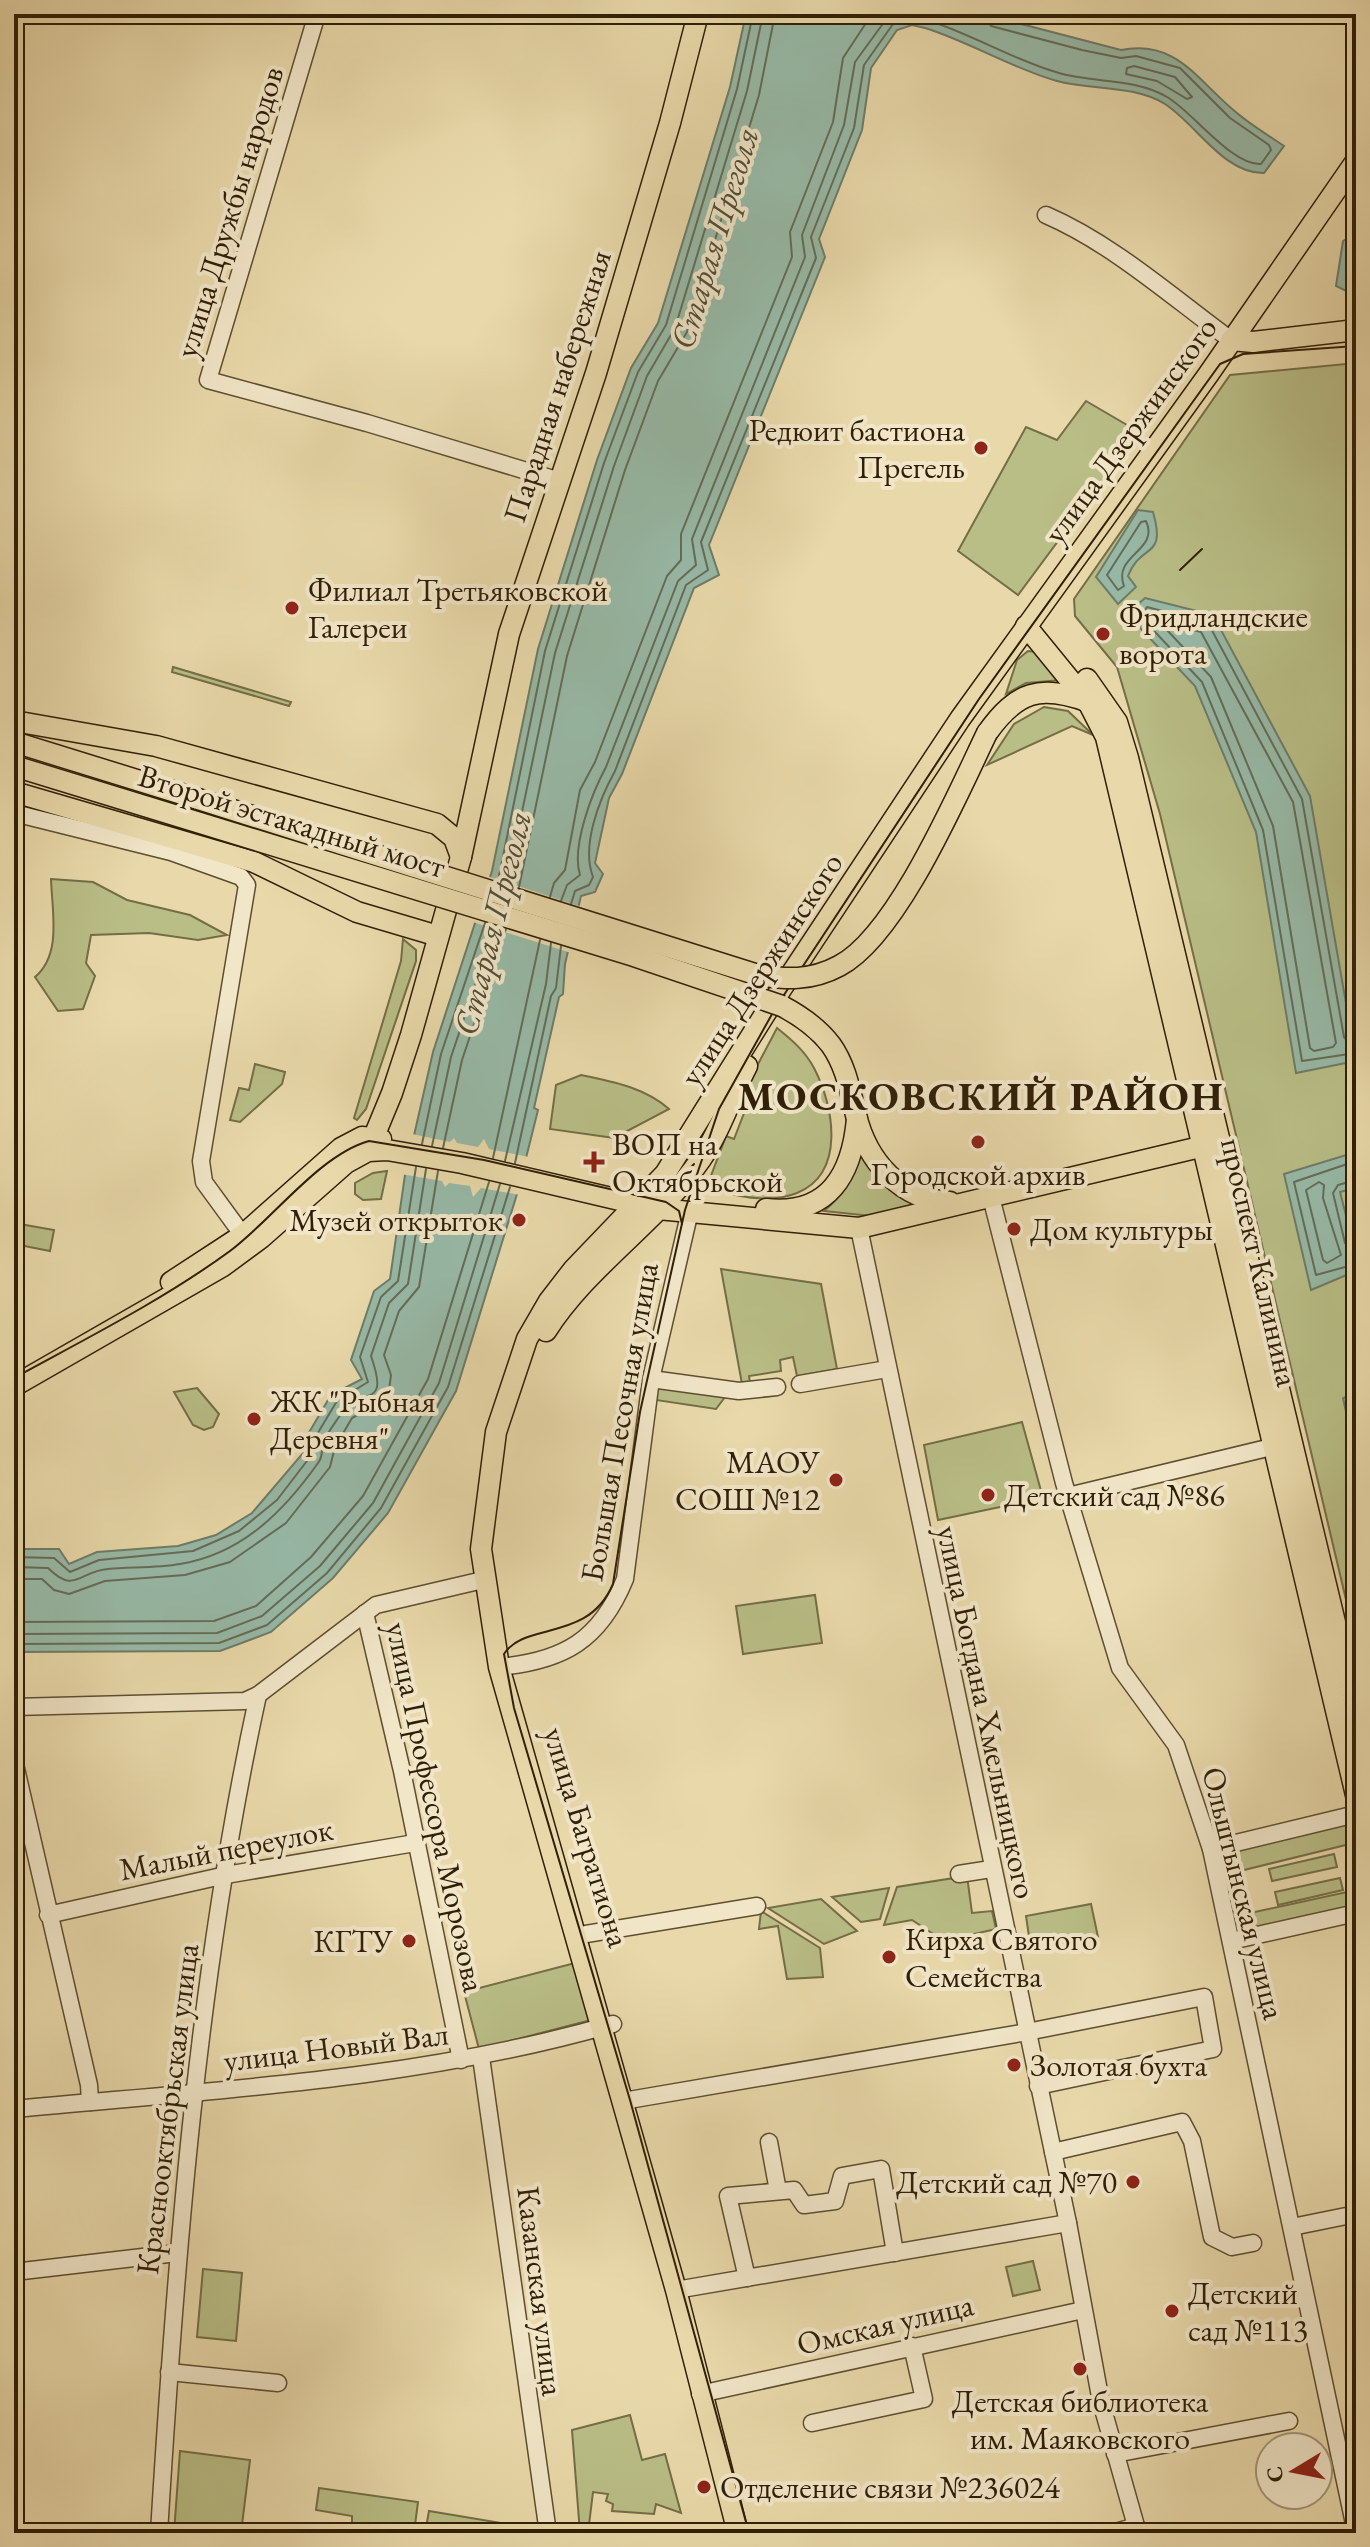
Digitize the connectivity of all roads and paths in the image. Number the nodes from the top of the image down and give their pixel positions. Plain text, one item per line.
1 (317, 14) edge
2 (698, 14) edge
3 (1356, 161) edge
4 (1338, 185) junction
5 (1356, 197) edge
6 (1046, 215) dead end
7 (1356, 330) edge
8 (1231, 340) junction
9 (560, 481) junction
10 (1030, 620) junction
11 (1009, 652) junction
12 (1088, 702) junction
13 (14, 721) edge
14 (1117, 722) junction
15 (987, 733) junction
16 (14, 742) edge
17 (14, 766) edge
18 (478, 776) junction
19 (14, 792) edge
20 (14, 813) edge
21 (437, 824) junction
22 (461, 857) junction
23 (438, 936) junction
24 (857, 1119) junction
25 (379, 1144) junction
26 (1211, 1144) junction
27 (991, 1197) junction
28 (662, 1202) junction
29 (966, 1202) junction
30 (859, 1228) junction
31 (247, 1240) junction
32 (887, 1369) junction
33 (14, 1372) edge
34 (651, 1379) junction
35 (800, 1384) dead end
36 (14, 1386) edge
37 (777, 1387) dead end
38 (1283, 1445) junction
39 (1068, 1496) junction
40 (487, 1579) junction
41 (365, 1613) junction
42 (503, 1667) junction
43 (258, 1695) junction
44 (14, 1707) edge
45 (1356, 1710) edge
46 (14, 1760) edge
47 (1356, 1795) edge
48 (1356, 1814) edge
49 (415, 1843) junction
50 (1211, 1849) junction
51 (991, 1869) junction
52 (959, 1874) dead end
53 (226, 1875) junction
54 (757, 1906) dead end
55 (1356, 1913) edge
56 (48, 1915) junction
57 (586, 1934) junction
58 (1231, 1941) junction
59 (608, 2025) junction
60 (1027, 2032) junction
61 (481, 2057) junction
62 (461, 2060) junction
63 (1038, 2086) junction
64 (192, 2093) junction
65 (629, 2100) junction
66 (90, 2102) junction
67 (14, 2109) edge
68 (769, 2142) dead end
69 (1053, 2152) junction
70 (778, 2191) junction
71 (1356, 2214) edge
72 (1068, 2223) junction
73 (1292, 2227) junction
74 (1253, 2243) dead end
75 (177, 2253) junction
76 (895, 2253) junction
77 (14, 2272) edge
78 (747, 2278) junction
79 (681, 2289) junction
80 (1083, 2310) junction
81 (912, 2346) junction
82 (169, 2372) junction
83 (278, 2383) dead end
84 (706, 2392) junction
85 (1289, 2421) dead end
86 (812, 2423) dead end
87 (1115, 2454) junction
88 (1137, 2530) edge
89 (159, 2533) edge
90 (548, 2533) edge
91 (738, 2533) edge
92 (753, 2533) edge
93 (1112, 2533) edge
94 (1356, 2533) edge

1 - 9 street, улица Дружбы народов
2 - 9 main road, Парадная набережная
3 - 4 main road, улица Дзержинского
4 - 5 main road
4 - 8 main road, улица Дзержинского
6 - 8 street
7 - 8 main road
8 - 10 main road, улица Дзержинского
9 - 18 main road, Парадная набережная
10 - 11 main road, улица Дзержинского
10 - 12 main road, проспект Калинина
10 - 14 main road, проспект Калинина
11 - 15 main road
11 - 28 main road, улица Дзержинского
12 - 14 main road
12 - 15 main road
12 - 26 main road, проспект Калинина
13 - 21 main road
14 - 26 main road, проспект Калинина
15 - 16 main road, Второй эстакадный мост, bridge
17 - 24 main road, Второй эстакадный мост, bridge
18 - 21 main road
18 - 22 main road
19 - 23 main road
20 - 31 street
21 - 22 main road
22 - 23 main road
23 - 25 main road
24 - 28 main road, Второй эстакадный мост
24 - 29 main road, Второй эстакадный мост
25 - 28 main road
25 - 31 main road
26 - 27 main road
26 - 38 main road, проспект Калинина
27 - 29 main road
27 - 39 street, Ольштынская улица
28 - 30 main road
28 - 34 street, Большая Песочная улица
28 - 40 main road, улица Багратиона
29 - 30 main road
30 - 32 street, улица Богдана Хмельницкого
31 - 33 main road
31 - 36 main road
32 - 35 street
32 - 51 street, улица Богдана Хмельницкого
34 - 37 street
34 - 42 street, Большая Песочная улица
38 - 39 street
38 - 45 main road, проспект Калинина
38 - 47 main road, проспект Калинина
39 - 50 street, Ольштынская улица
40 - 41 street
40 - 42 main road, улица Багратиона
41 - 43 street
41 - 49 street, улица Профессора Морозова
42 - 57 main road, улица Багратиона
42 - 59 main road, улица Багратиона
43 - 44 street
43 - 53 street, Краснооктябрьская улица
46 - 56 street
48 - 50 street
49 - 53 street, Малый переулок
49 - 62 street, улица Профессора Морозова
50 - 58 street, Ольштынская улица
51 - 52 street
51 - 60 street, улица Богдана Хмельницкого
53 - 56 street, Малый переулок
53 - 64 street, Краснооктябрьская улица
54 - 57 street
55 - 58 street
56 - 66 street
57 - 59 main road, улица Багратиона
58 - 73 street, Ольштынская улица
59 - 61 street, улица Новый Вал
59 - 65 main road, улица Багратиона
60 - 63 street, улица Богдана Хмельницкого
60 - 63 street
60 - 65 street
61 - 62 street, улица Новый Вал
61 - 90 street, Казанская улица
62 - 64 street, улица Новый Вал
63 - 69 street, улица Богдана Хмельницкого
64 - 66 street, улица Новый Вал
64 - 75 street, Краснооктябрьская улица
65 - 79 main road, улица Багратиона
66 - 67 street, улица Новый Вал
68 - 70 street
69 - 72 street, улица Богдана Хмельницкого
69 - 74 street
70 - 76 street
70 - 78 street
71 - 73 street
72 - 76 street
72 - 80 street, улица Богдана Хмельницкого
73 - 94 street, Ольштынская улица
75 - 77 street
75 - 82 street, Краснооктябрьская улица
76 - 78 street
78 - 79 street
79 - 84 main road, улица Багратиона
80 - 81 street, Омская улица
80 - 87 street, улица Богдана Хмельницкого
81 - 84 street, Омская улица
81 - 86 street
82 - 83 street
82 - 89 street, Краснооктябрьская улица
84 - 91 main road, улица Багратиона
84 - 92 main road, улица Багратиона
85 - 87 street
87 - 88 street, улица Богдана Хмельницкого
88 - 93 street

